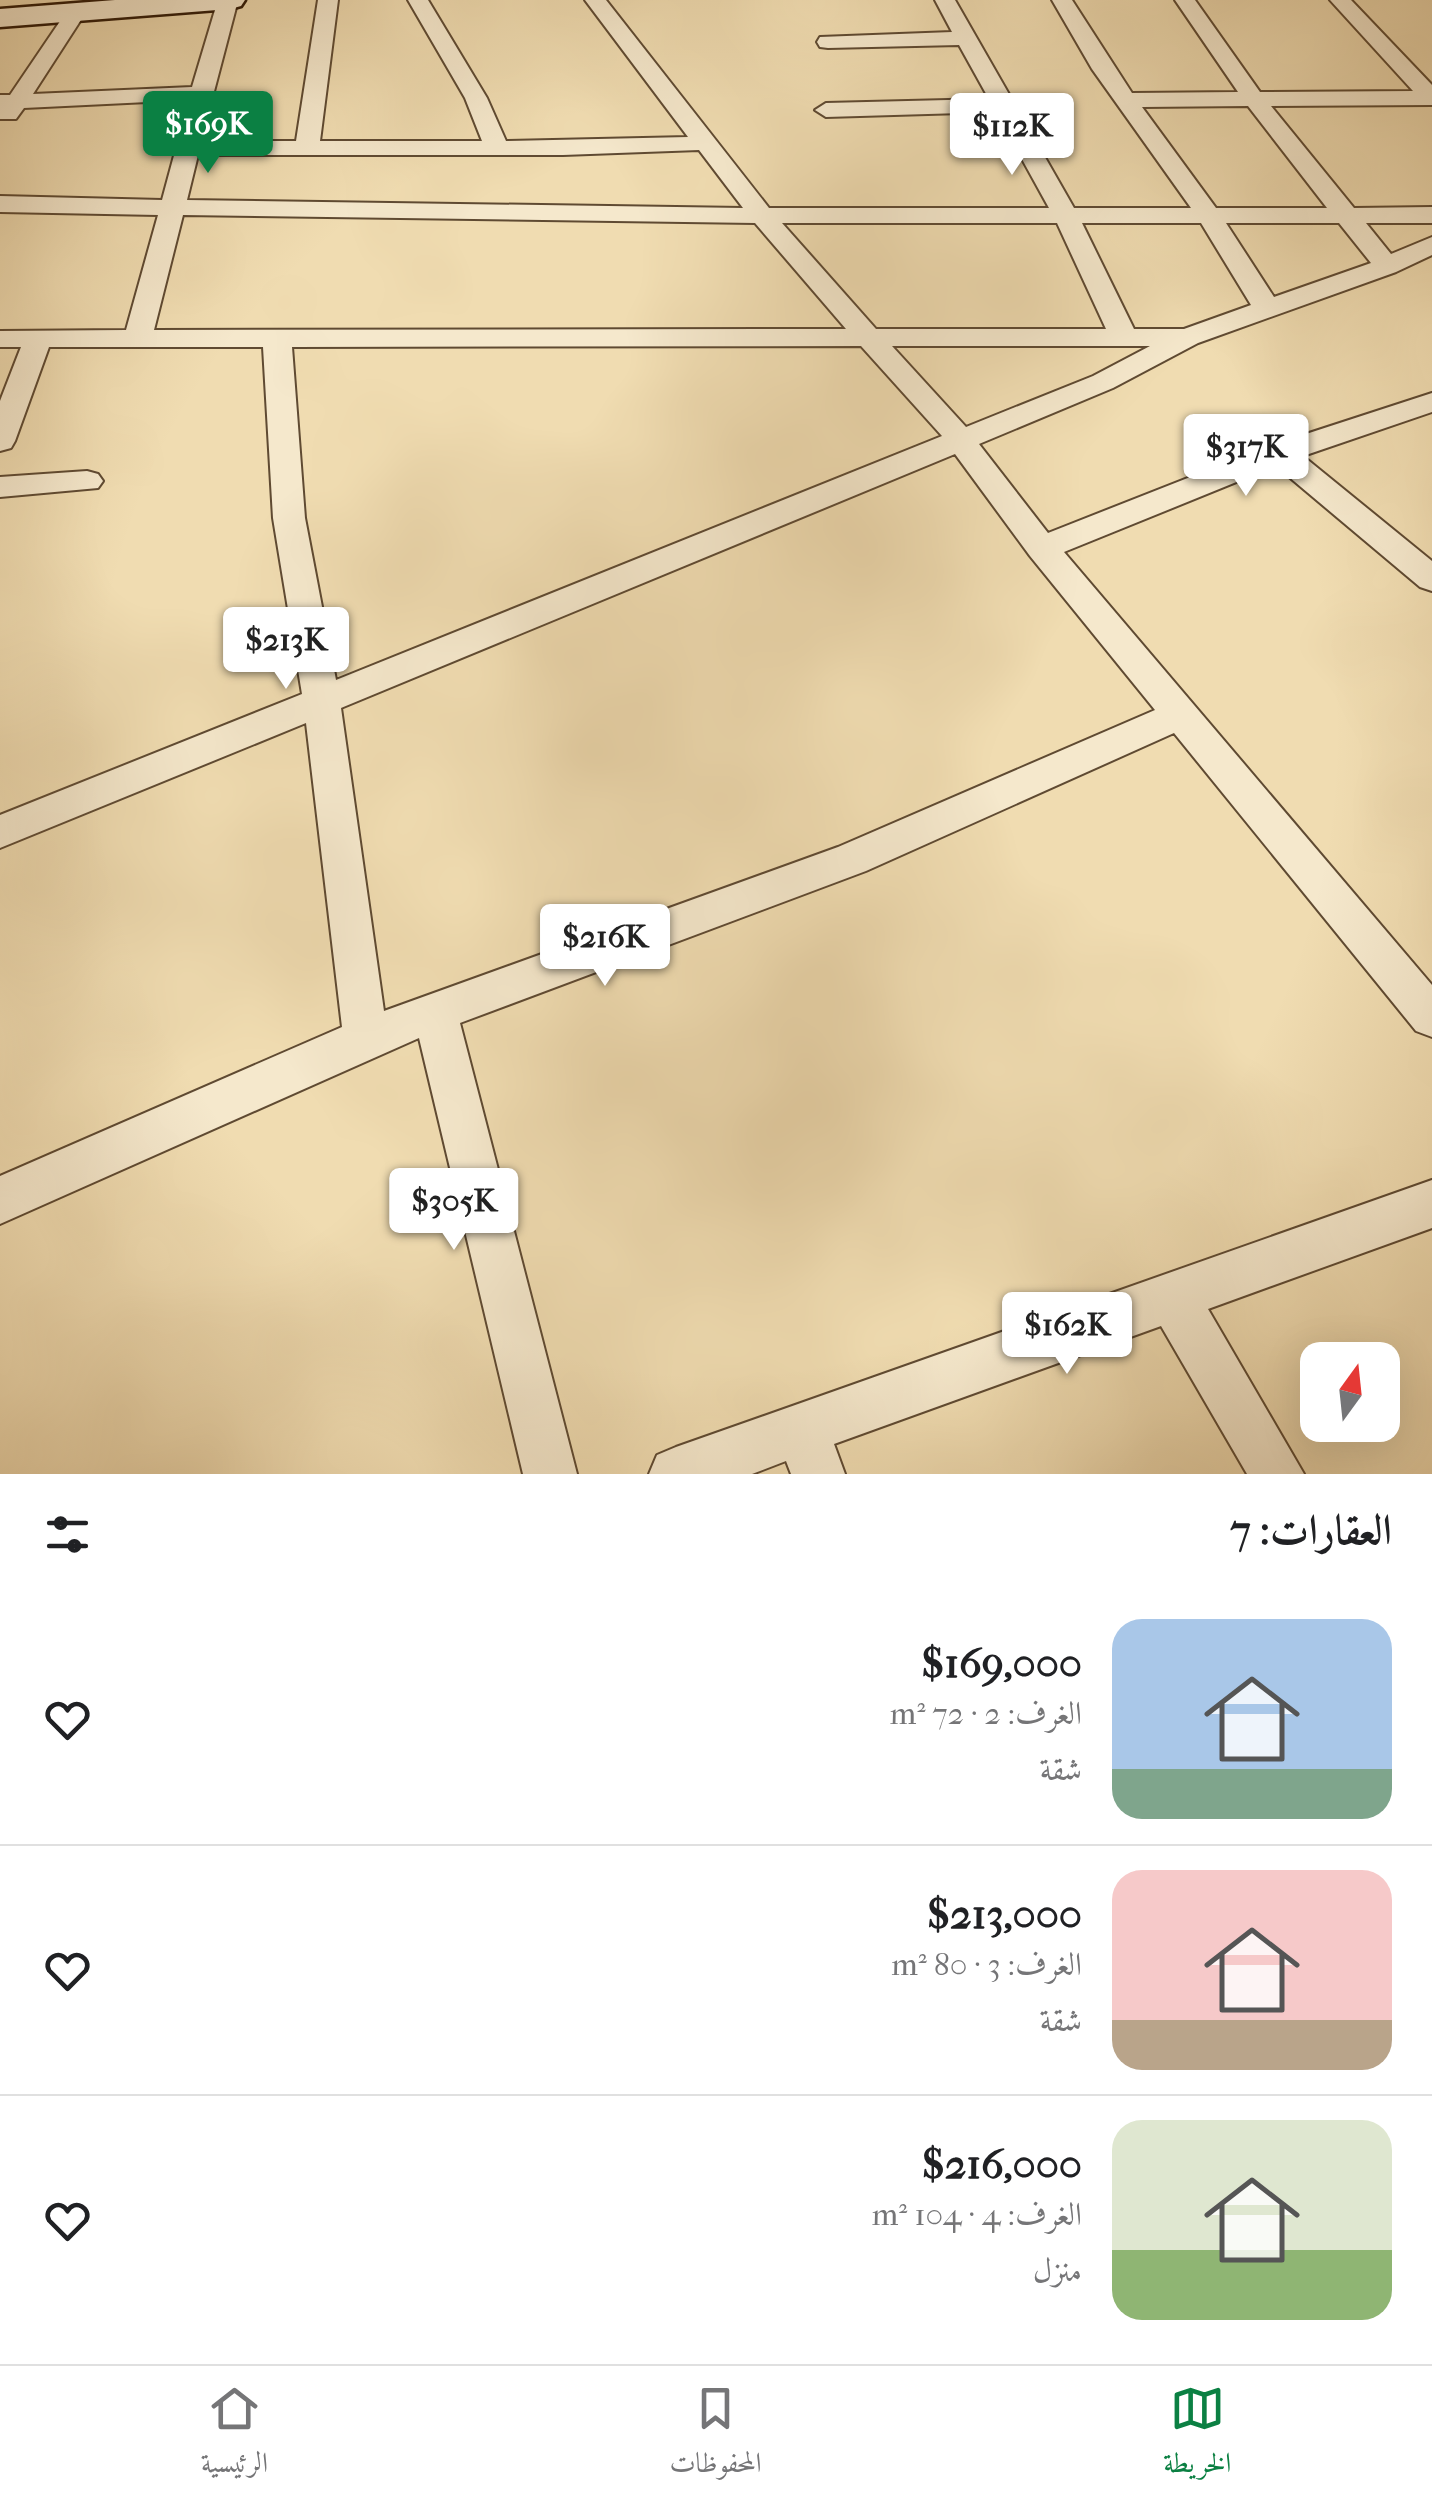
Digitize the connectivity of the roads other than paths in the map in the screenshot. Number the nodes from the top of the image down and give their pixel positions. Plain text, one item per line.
1 (229, 0) edge
2 (328, 0) edge
3 (418, 0) edge
4 (596, 0) edge
5 (945, 0) edge
6 (1062, 0) edge
7 (1184, 0) edge
8 (1340, 0) edge
9 (76, 12) junction
10 (0, 18) edge
11 (965, 38) junction
12 (828, 42) dead end
13 (200, 93) junction
14 (1253, 98) junction
15 (1432, 98) edge
16 (1125, 100) junction
17 (9, 101) edge
18 (1002, 105) junction
19 (826, 110) dead end
20 (0, 124) edge
21 (706, 143) junction
22 (185, 148) junction
23 (307, 148) junction
24 (497, 148) junction
25 (0, 204) edge
26 (176, 206) junction
27 (760, 214) junction
28 (1065, 214) junction
29 (1208, 214) junction
30 (1346, 215) junction
31 (1432, 215) edge
32 (1432, 245) edge
33 (1387, 266) junction
34 (1268, 310) junction
35 (866, 336) junction
36 (1124, 336) junction
37 (1188, 337) junction
38 (0, 338) edge
39 (138, 338) junction
40 (38, 339) junction
41 (277, 340) junction
42 (1432, 402) edge
43 (1, 438) edge
44 (957, 438) junction
45 (1280, 453) junction
46 (87, 480) dead end
47 (0, 487) edge
48 (1042, 548) junction
49 (1432, 578) edge
50 (321, 700) junction
51 (1182, 713) junction
52 (0, 832) edge
53 (436, 1013) junction
54 (1432, 1017) edge
55 (366, 1038) junction
56 (0, 1200) edge
57 (1432, 1204) edge
58 (1172, 1296) junction
59 (810, 1451) edge
60 (550, 1474) edge
61 (676, 1474) edge
62 (1277, 1474) edge

1 - 9 street
1 - 13 street
2 - 23 street
3 - 24 street
4 - 21 street
5 - 11 street
6 - 16 street
7 - 14 street
8 - 15 street
9 - 10 street
9 - 17 street
11 - 12 street
11 - 18 street
13 - 17 street
13 - 22 street
14 - 15 street
14 - 16 street
14 - 30 street
16 - 29 street
17 - 20 street
18 - 19 street
18 - 28 street
21 - 24 street
21 - 27 street
22 - 23 street
22 - 26 street
23 - 24 street
25 - 26 street
26 - 27 street
26 - 39 street
27 - 28 street
27 - 35 street
28 - 29 street
28 - 36 street
29 - 30 street
29 - 34 street
30 - 31 street
30 - 33 street
32 - 33 street
33 - 34 street
34 - 37 street
35 - 36 street
35 - 41 street
35 - 44 street
36 - 37 street
37 - 44 street
38 - 40 street
39 - 40 street
39 - 41 street
40 - 43 street
41 - 50 street
42 - 45 street
44 - 48 street
44 - 50 street
45 - 48 street
45 - 49 street
46 - 47 street
48 - 51 street
50 - 52 street
50 - 55 street
51 - 53 street
51 - 54 street
53 - 55 street
53 - 60 street
55 - 56 street
57 - 58 street
58 - 59 street
58 - 62 street
59 - 61 street

